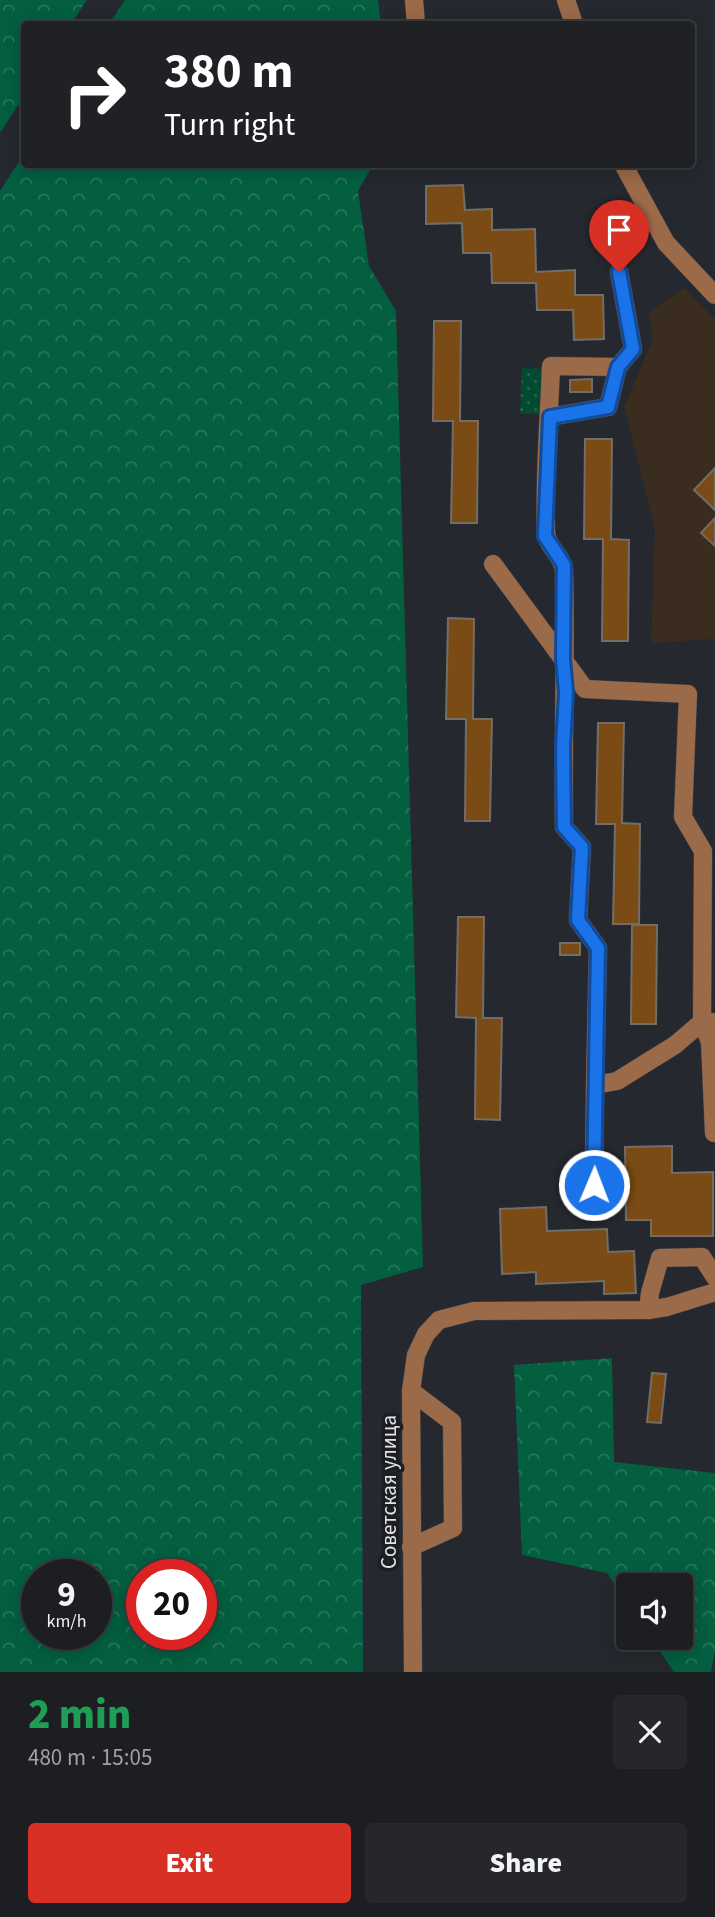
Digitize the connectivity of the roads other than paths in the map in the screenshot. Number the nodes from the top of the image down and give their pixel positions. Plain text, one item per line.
1 (414, 0) edge
2 (566, 0) edge
3 (416, 21) edge
4 (573, 21) edge
5 (625, 168) edge
6 (619, 272) dead end
7 (715, 295) edge
8 (618, 367) junction
9 (550, 417) junction
10 (493, 564) dead end
11 (563, 659) junction
12 (708, 1022) edge
13 (595, 1085) junction
14 (714, 1133) edge
15 (594, 1185) dead end
16 (715, 1277) edge
17 (715, 1292) edge
18 (648, 1310) junction
19 (411, 1391) junction
20 (411, 1547) junction
21 (413, 1672) edge

1 - 3 street
2 - 4 street
5 - 7 street
6 - 8 street
8 - 9 street
8 - 9 street
9 - 11 street
10 - 11 street
11 - 12 street
11 - 13 street
12 - 13 street
12 - 14 street
13 - 15 street
16 - 18 street
17 - 18 street
18 - 19 street, Советская улица
19 - 20 street, Советская улица
19 - 20 street
20 - 21 street, Советская улица

